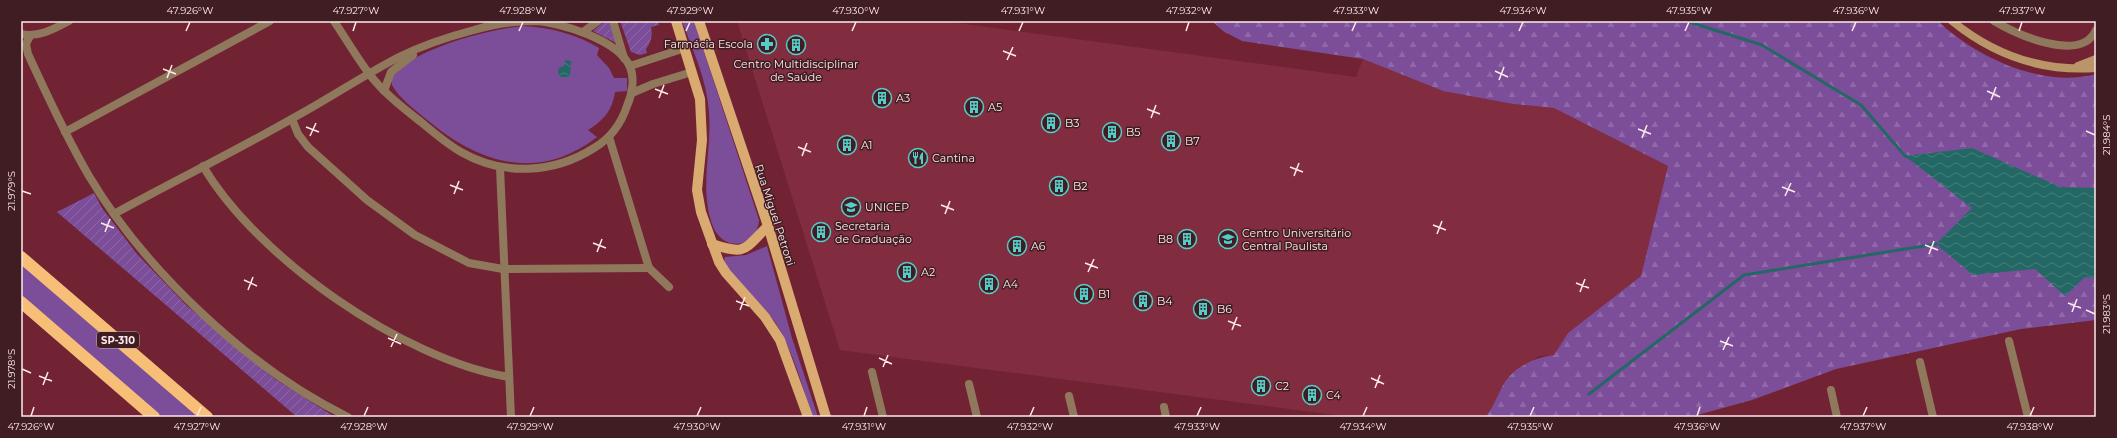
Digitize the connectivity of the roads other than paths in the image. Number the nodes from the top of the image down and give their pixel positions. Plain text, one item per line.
1 (69, 21) edge
2 (270, 21) edge
3 (334, 21) edge
4 (598, 21) edge
5 (613, 21) edge
6 (676, 21) edge
7 (699, 21) edge
8 (1952, 21) edge
9 (1994, 21) edge
10 (583, 32) junction
11 (2095, 32) edge
12 (21, 34) edge
13 (30, 36) junction
14 (423, 48) junction
15 (685, 48) junction
16 (624, 59) junction
17 (2096, 59) edge
18 (630, 66) junction
19 (2096, 68) edge
20 (2069, 69) junction
21 (692, 72) junction
22 (370, 75) junction
23 (384, 91) junction
24 (632, 93) junction
25 (292, 119) junction
26 (65, 132) junction
27 (609, 137) junction
28 (203, 166) junction
29 (500, 168) junction
30 (114, 214) junction
31 (768, 226) junction
32 (712, 244) junction
33 (21, 256) edge
34 (649, 268) junction
35 (503, 269) junction
36 (669, 287) dead end
37 (21, 302) edge
38 (2009, 341) dead end
39 (1920, 362) dead end
40 (872, 372) dead end
41 (508, 377) junction
42 (969, 384) dead end
43 (1830, 390) dead end
44 (1069, 396) dead end
45 (1164, 408) dead end
46 (154, 417) edge
47 (208, 417) edge
48 (348, 417) edge
49 (511, 417) edge
50 (808, 417) edge
51 (826, 417) edge
52 (883, 417) edge
53 (977, 417) edge
54 (1074, 417) edge
55 (1166, 417) edge
56 (1837, 417) edge
57 (1933, 417) edge
58 (2028, 417) edge

1 - 13 street
2 - 26 street
3 - 22 street
4 - 10 street
5 - 16 street
6 - 15 main road
7 - 31 main road, Rua Miguel Petroni
8 - 20 street
9 - 11 street
10 - 14 street
10 - 16 street
12 - 13 street
13 - 26 street
14 - 22 street
14 - 23 street
15 - 18 street
15 - 21 main road
16 - 18 street
17 - 20 street
18 - 24 street
19 - 20 street
21 - 24 street
21 - 32 main road
22 - 23 street
22 - 25 street
23 - 29 street
24 - 27 street
25 - 28 street
25 - 35 street
26 - 30 street
27 - 29 street
27 - 34 street
28 - 30 street
28 - 41 street
29 - 35 street
30 - 48 street
31 - 32 main road
31 - 51 main road, Rua Miguel Petroni
32 - 50 main road
33 - 47 highway, SP-310
34 - 35 street
34 - 36 street
35 - 41 street
37 - 46 highway, SP-310
38 - 58 street
39 - 57 street
40 - 52 street
41 - 49 street
42 - 53 street
43 - 56 street
44 - 54 street
45 - 55 street

